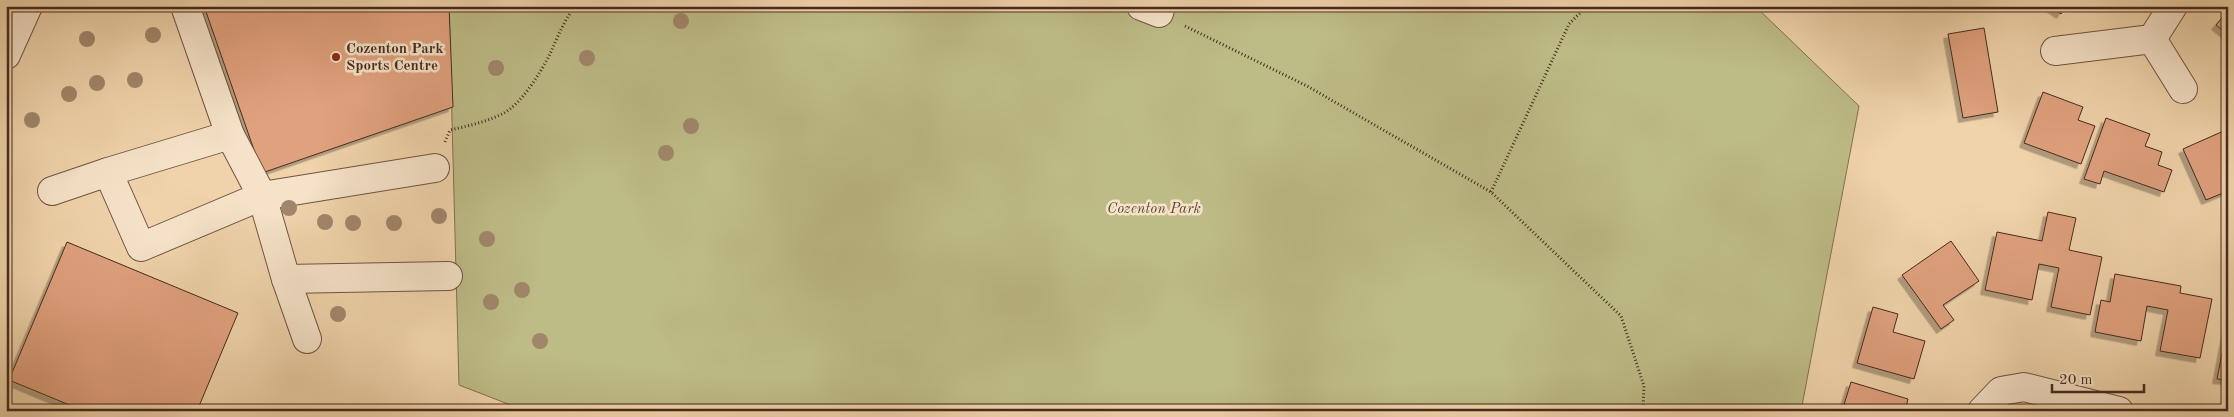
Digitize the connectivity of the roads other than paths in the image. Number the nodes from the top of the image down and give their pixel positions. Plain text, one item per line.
1 (28, 6) edge
2 (185, 6) edge
3 (2173, 6) edge
4 (2152, 38) junction
5 (2056, 51) dead end
6 (6, 55) edge
7 (2183, 88) dead end
8 (230, 134) junction
9 (435, 168) road end
10 (108, 172) junction
11 (52, 191) dead end
12 (262, 196) junction
13 (448, 276) dead end
14 (286, 279) junction
15 (307, 339) dead end
16 (1982, 411) edge
17 (2119, 411) edge

1 - 6 street
2 - 8 street
3 - 4 street
4 - 5 street
4 - 7 street
8 - 10 street
8 - 12 street
9 - 12 street
10 - 11 street
10 - 12 street
12 - 14 street
13 - 14 street
14 - 15 street
16 - 17 street

